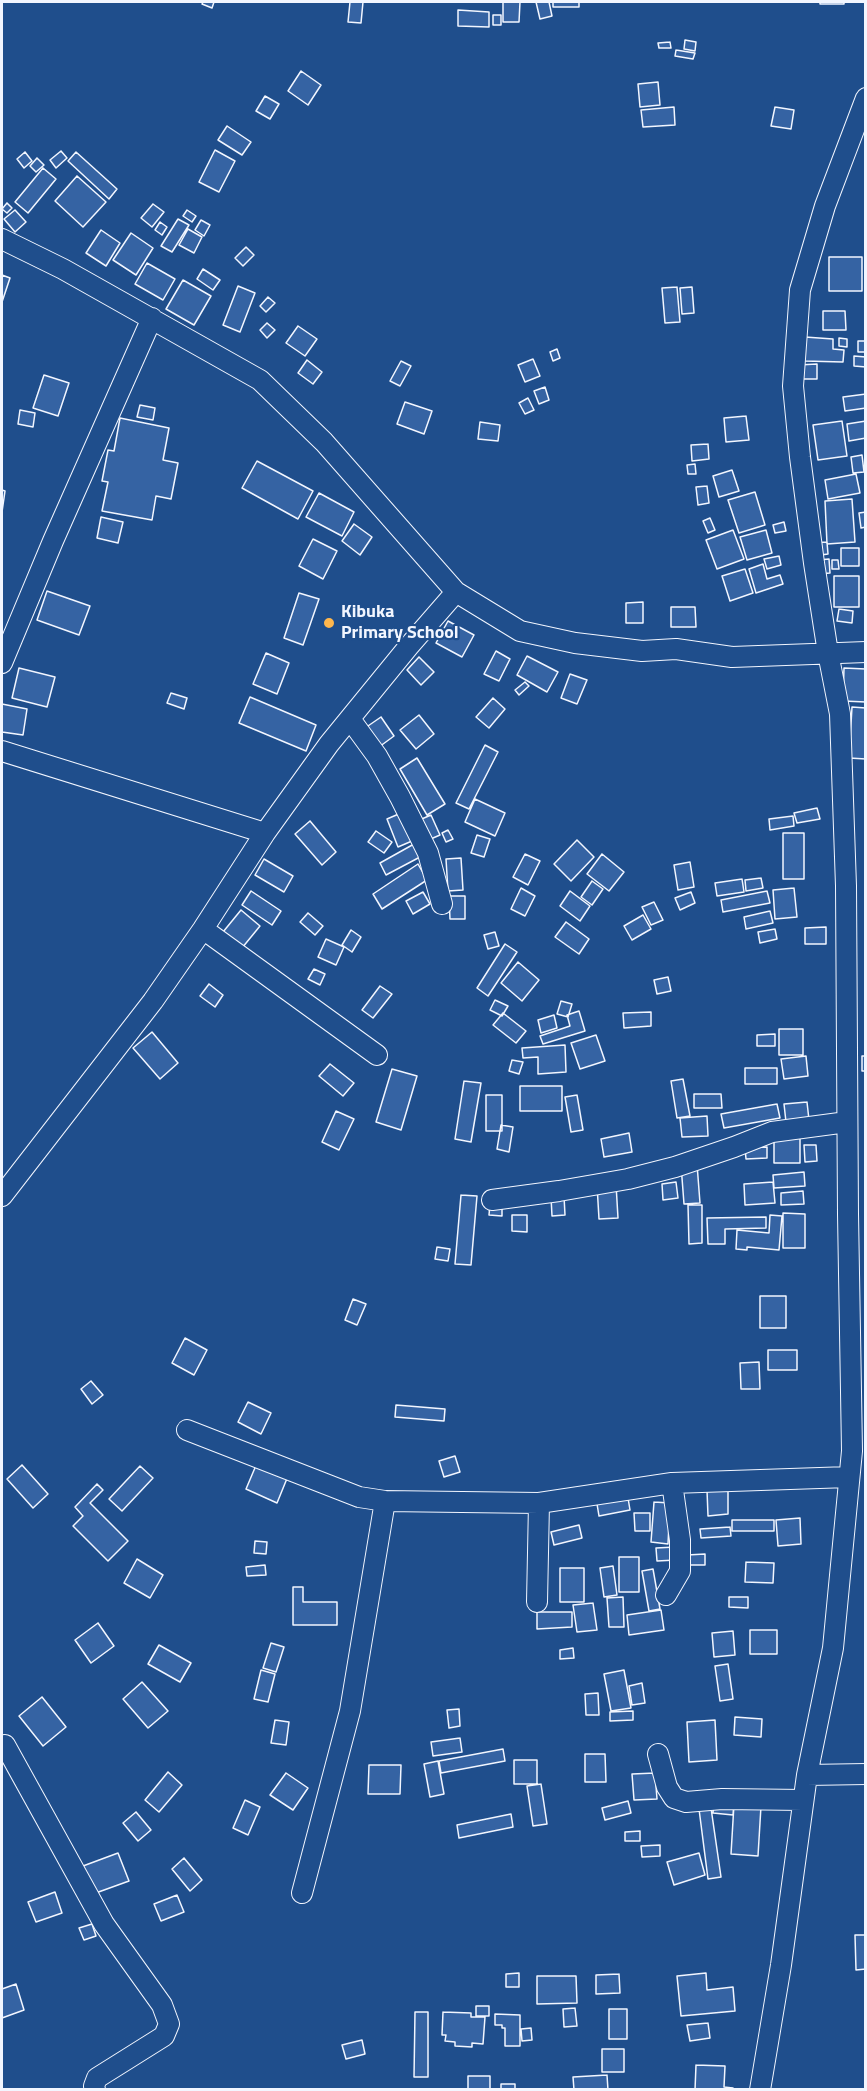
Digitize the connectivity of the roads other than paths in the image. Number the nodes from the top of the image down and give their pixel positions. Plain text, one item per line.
1 (866, 98) edge
2 (2, 239) edge
3 (152, 318) junction
4 (456, 592) junction
5 (866, 651) edge
6 (828, 654) junction
7 (2, 663) edge
8 (350, 719) junction
9 (2, 751) edge
10 (265, 833) junction
11 (442, 904) dead end
12 (203, 929) junction
13 (377, 1055) dead end
14 (847, 1122) junction
15 (2, 1196) edge
16 (492, 1200) dead end
17 (187, 1430) dead end
18 (849, 1477) junction
19 (672, 1483) junction
20 (385, 1501) junction
21 (539, 1503) junction
22 (666, 1595) dead end
23 (537, 1602) dead end
24 (4, 1745) dead end
25 (658, 1754) dead end
26 (866, 1774) edge
27 (807, 1775) junction
28 (803, 1800) junction
29 (302, 1893) dead end
30 (94, 2090) edge
31 (760, 2090) edge

1 - 6 street
2 - 3 street
3 - 4 street
3 - 7 street
4 - 6 street
4 - 8 street
5 - 6 street
6 - 14 street
8 - 10 street
8 - 11 street
9 - 10 street
10 - 12 street
12 - 13 street
12 - 15 street
14 - 16 street
14 - 18 street
17 - 20 street
18 - 19 street
18 - 27 street
19 - 21 street
19 - 22 street
20 - 21 street
20 - 29 street
21 - 23 street
24 - 30 street
25 - 28 street
26 - 27 street
27 - 28 street
28 - 31 street

